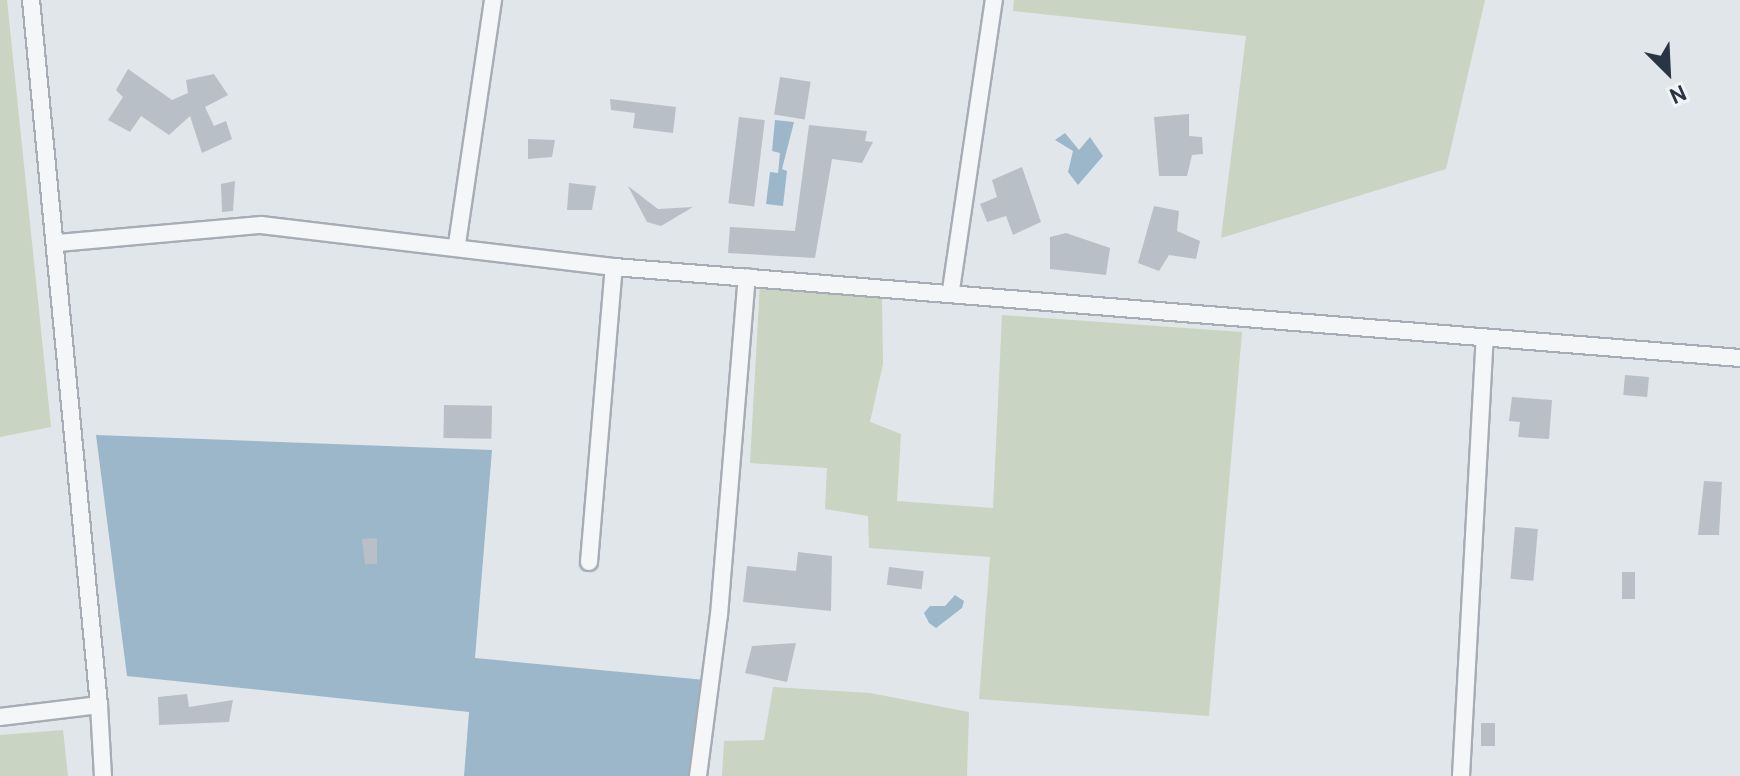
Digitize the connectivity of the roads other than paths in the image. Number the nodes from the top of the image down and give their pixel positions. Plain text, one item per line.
1 (31, 0) edge
2 (493, 0) edge
3 (994, 0) edge
4 (58, 243) junction
5 (457, 244) junction
6 (614, 267) junction
7 (747, 277) junction
8 (951, 290) junction
9 (1485, 339) junction
10 (1740, 358) edge
11 (589, 562) dead end
12 (99, 705) junction
13 (0, 717) edge
14 (103, 776) edge
15 (698, 776) edge
16 (1461, 776) edge

1 - 4 street
2 - 5 street
3 - 8 street
4 - 5 street
4 - 12 street
5 - 6 street
6 - 7 street
6 - 11 street
7 - 8 street
7 - 15 street
8 - 9 street
9 - 10 street
9 - 16 street
12 - 13 street
12 - 14 street

